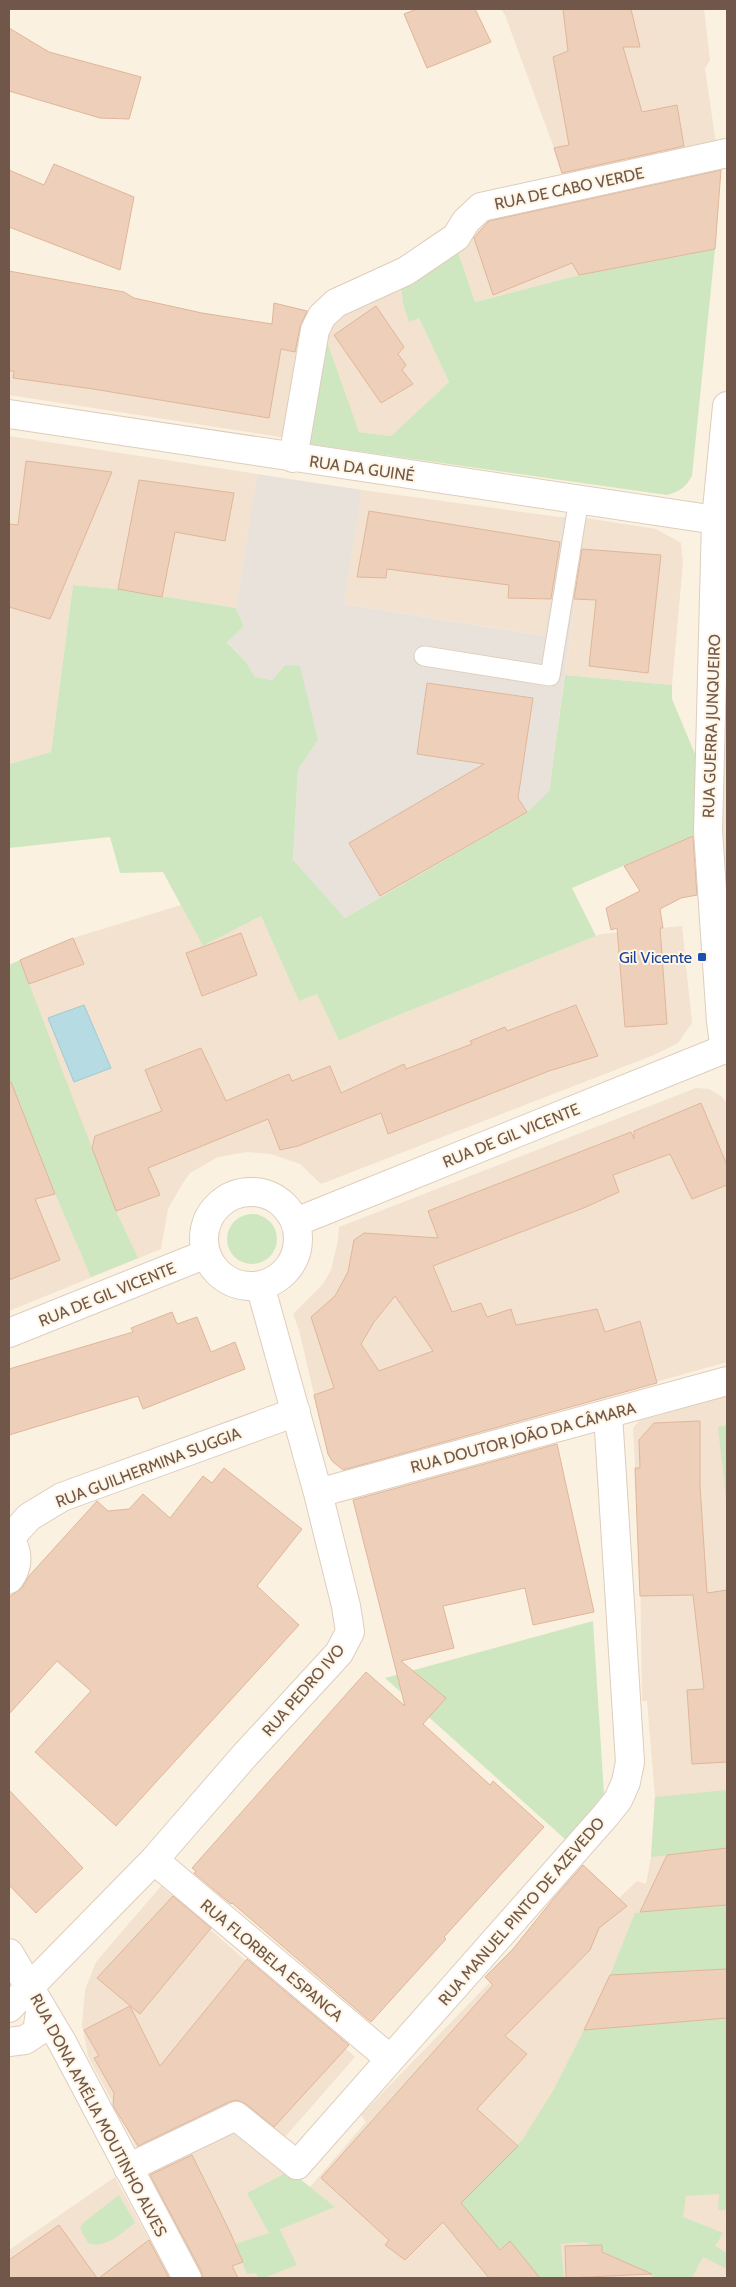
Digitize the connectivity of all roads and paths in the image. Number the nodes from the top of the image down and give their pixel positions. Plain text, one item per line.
1 (727, 153) edge
2 (727, 406) edge
3 (9, 414) edge
4 (293, 458) junction
5 (579, 499) junction
6 (716, 520) junction
7 (424, 656) dead end
8 (727, 1047) edge
9 (296, 1222) junction
10 (206, 1254) junction
11 (260, 1285) junction
12 (9, 1333) edge
13 (727, 1381) edge
14 (296, 1412) junction
15 (608, 1414) junction
16 (318, 1493) junction
17 (9, 1539) edge
18 (9, 1579) edge
19 (154, 1860) junction
20 (9, 1954) edge
21 (36, 1997) junction
22 (9, 2008) edge
23 (9, 2042) edge
24 (390, 2059) junction
25 (128, 2168) junction
26 (187, 2278) edge

1 - 4 street, RUA DE CABO VERDE
2 - 6 street, RUA GUERRA JUNQUEIRO
3 - 4 street, RUA DA GUINÉ
4 - 5 street, RUA DA GUINÉ
5 - 6 street, RUA DA GUINÉ
5 - 7 lane
6 - 8 street, RUA GUERRA JUNQUEIRO
8 - 9 street, RUA DE GIL VICENTE
9 - 10 street
9 - 11 street
10 - 11 street
10 - 12 street, RUA DE GIL VICENTE
11 - 14 street, RUA PEDRO IVO
13 - 15 street, RUA DOUTOR JOÃO DA CÂMARA
14 - 16 street, RUA PEDRO IVO
14 - 17 street, RUA GUILHERMINA SUGGIA
15 - 16 street, RUA DOUTOR JOÃO DA CÂMARA
15 - 24 street, RUA MANUEL PINTO DE AZEVEDO
16 - 19 street, RUA PEDRO IVO
17 - 18 street, RUA GUILHERMINA SUGGIA
19 - 21 street, RUA PEDRO IVO
19 - 24 street, RUA FLORBELA ESPANCA
20 - 21 street, RUA DONA AMÉLIA MOUTINHO ALVES
21 - 22 street, RUA PEDRO IVO
21 - 23 street
21 - 25 street, RUA DONA AMÉLIA MOUTINHO ALVES
24 - 25 street, RUA MANUEL PINTO DE AZEVEDO
25 - 26 street, RUA DONA AMÉLIA MOUTINHO ALVES

